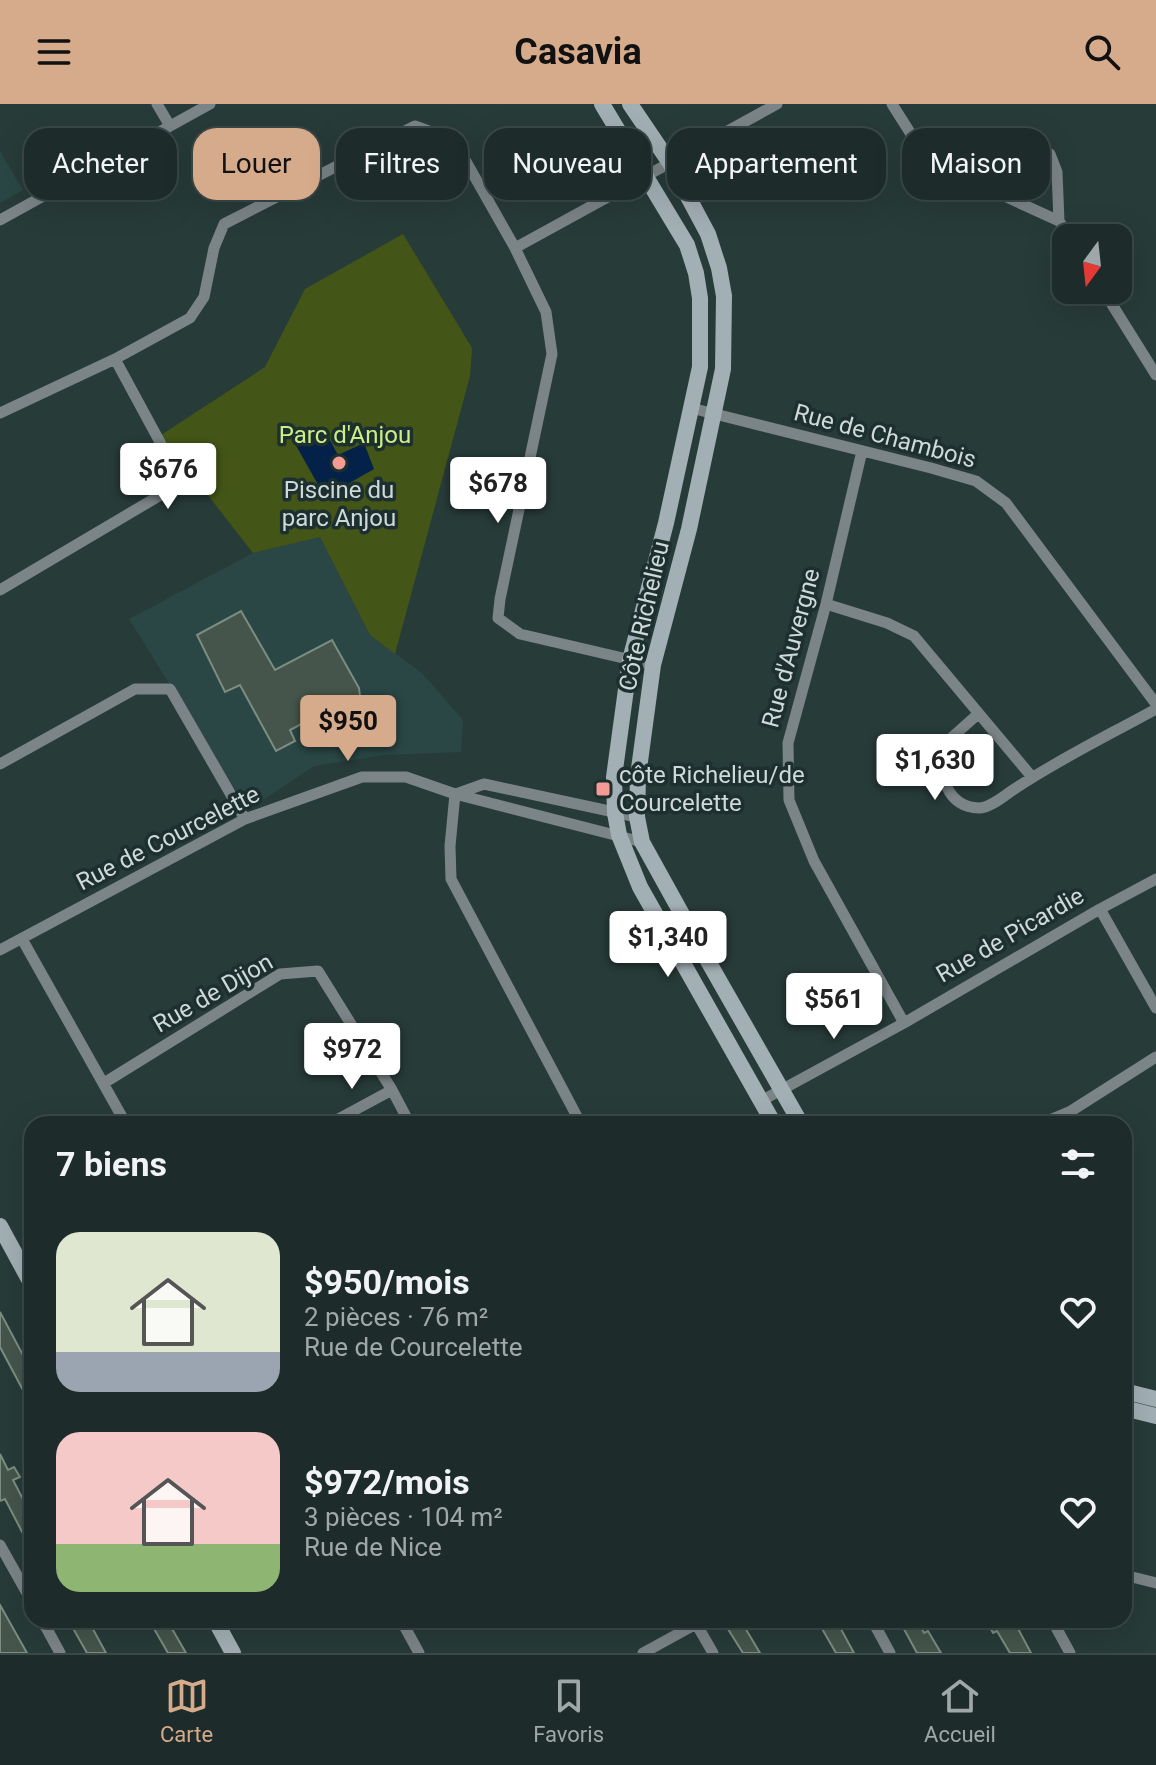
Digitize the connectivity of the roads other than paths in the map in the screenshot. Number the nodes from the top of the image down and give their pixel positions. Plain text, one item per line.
1 (157, 104) edge
2 (210, 104) edge
3 (602, 104) edge
4 (630, 104) edge
5 (777, 104) edge
6 (892, 104) edge
7 (170, 126) junction
8 (617, 128) edge
9 (733, 128) edge
10 (907, 128) edge
11 (1050, 154) edge
12 (667, 159) edge
13 (651, 183) edge
14 (603, 200) edge
15 (690, 200) edge
16 (1013, 200) edge
17 (0, 220) edge
18 (1059, 221) junction
19 (1061, 224) edge
20 (515, 248) junction
21 (1112, 304) edge
22 (115, 359) junction
23 (1156, 375) edge
24 (691, 408) junction
25 (0, 413) edge
26 (713, 415) junction
27 (862, 451) junction
28 (0, 590) edge
29 (826, 604) junction
30 (630, 660) junction
31 (653, 665) junction
32 (1156, 706) edge
33 (978, 714) junction
34 (0, 764) edge
35 (1032, 777) junction
36 (455, 794) junction
37 (615, 813) junction
38 (637, 817) junction
39 (245, 819) junction
40 (619, 835) junction
41 (642, 842) junction
42 (1156, 879) edge
43 (1100, 909) junction
44 (22, 939) junction
45 (0, 950) edge
46 (1156, 1008) edge
47 (904, 1023) junction
48 (1156, 1057) edge
49 (104, 1083) junction
50 (781, 1089) junction
51 (392, 1090) junction
52 (761, 1101) junction
53 (1071, 1111) junction
54 (122, 1116) edge
55 (344, 1116) edge
56 (406, 1116) edge
57 (577, 1116) edge
58 (769, 1116) edge
59 (796, 1116) edge
60 (1059, 1116) edge
61 (1069, 1116) edge
62 (0, 1226) edge
63 (24, 1270) edge
64 (1132, 1395) edge
65 (1132, 1408) edge
66 (1155, 1408) edge
67 (0, 1545) edge
68 (1132, 1577) edge
69 (1156, 1583) edge
70 (24, 1588) edge
71 (46, 1628) edge
72 (219, 1628) edge
73 (406, 1628) edge
74 (685, 1628) edge
75 (698, 1628) edge
76 (876, 1628) edge
77 (1056, 1628) edge
78 (60, 1653) edge
79 (233, 1653) edge
80 (419, 1653) edge
81 (643, 1653) edge
82 (713, 1653) edge
83 (890, 1653) edge
84 (1070, 1653) edge

1 - 7 street
2 - 7 street
3 - 8 street, Côte Richelieu
4 - 12 street, Côte Richelieu
5 - 9 street
6 - 10 street
7 - 17 street
11 - 18 street
13 - 24 street, Côte Richelieu
14 - 20 street
15 - 26 street, Côte Richelieu
16 - 18 street
18 - 19 street
20 - 22 street
20 - 30 street
21 - 23 street
22 - 25 street
22 - 28 street
24 - 26 street, Rue de Chambois
24 - 30 street, Côte Richelieu
26 - 27 street, Rue de Chambois
26 - 31 street, Côte Richelieu
27 - 29 street, Rue d'Auvergne
27 - 32 street, Rue de Chambois
29 - 33 street
29 - 47 street, Rue d'Auvergne
30 - 31 street
30 - 37 street, Côte Richelieu
31 - 38 street, Côte Richelieu
32 - 35 street
33 - 35 street
33 - 35 street
34 - 39 street
36 - 37 street
36 - 39 street, Rue de Courcelette
36 - 40 street, Rue de Courcelette
36 - 57 street
37 - 38 street
37 - 40 street, Côte Richelieu
38 - 41 street, Côte Richelieu
39 - 44 street, Rue de Courcelette
40 - 41 street, Rue de Courcelette
40 - 52 street, Côte Richelieu
41 - 50 street, Côte Richelieu
42 - 43 street, Rue de Picardie
43 - 46 street
43 - 47 street, Rue de Picardie
44 - 45 street, Rue de Courcelette
44 - 49 street
47 - 50 street, Rue de Picardie
48 - 53 street
49 - 51 street, Rue de Dijon
49 - 54 street
50 - 52 street, Rue de Picardie
50 - 59 street, Côte Richelieu
51 - 55 street
51 - 56 street, Rue de Dijon
52 - 58 street, Côte Richelieu
53 - 60 street
53 - 61 street
62 - 63 street
64 - 66 street
65 - 66 street
67 - 70 street
68 - 69 street
71 - 78 street
72 - 79 street
73 - 80 street
74 - 81 street
75 - 82 street
76 - 83 street
77 - 84 street

